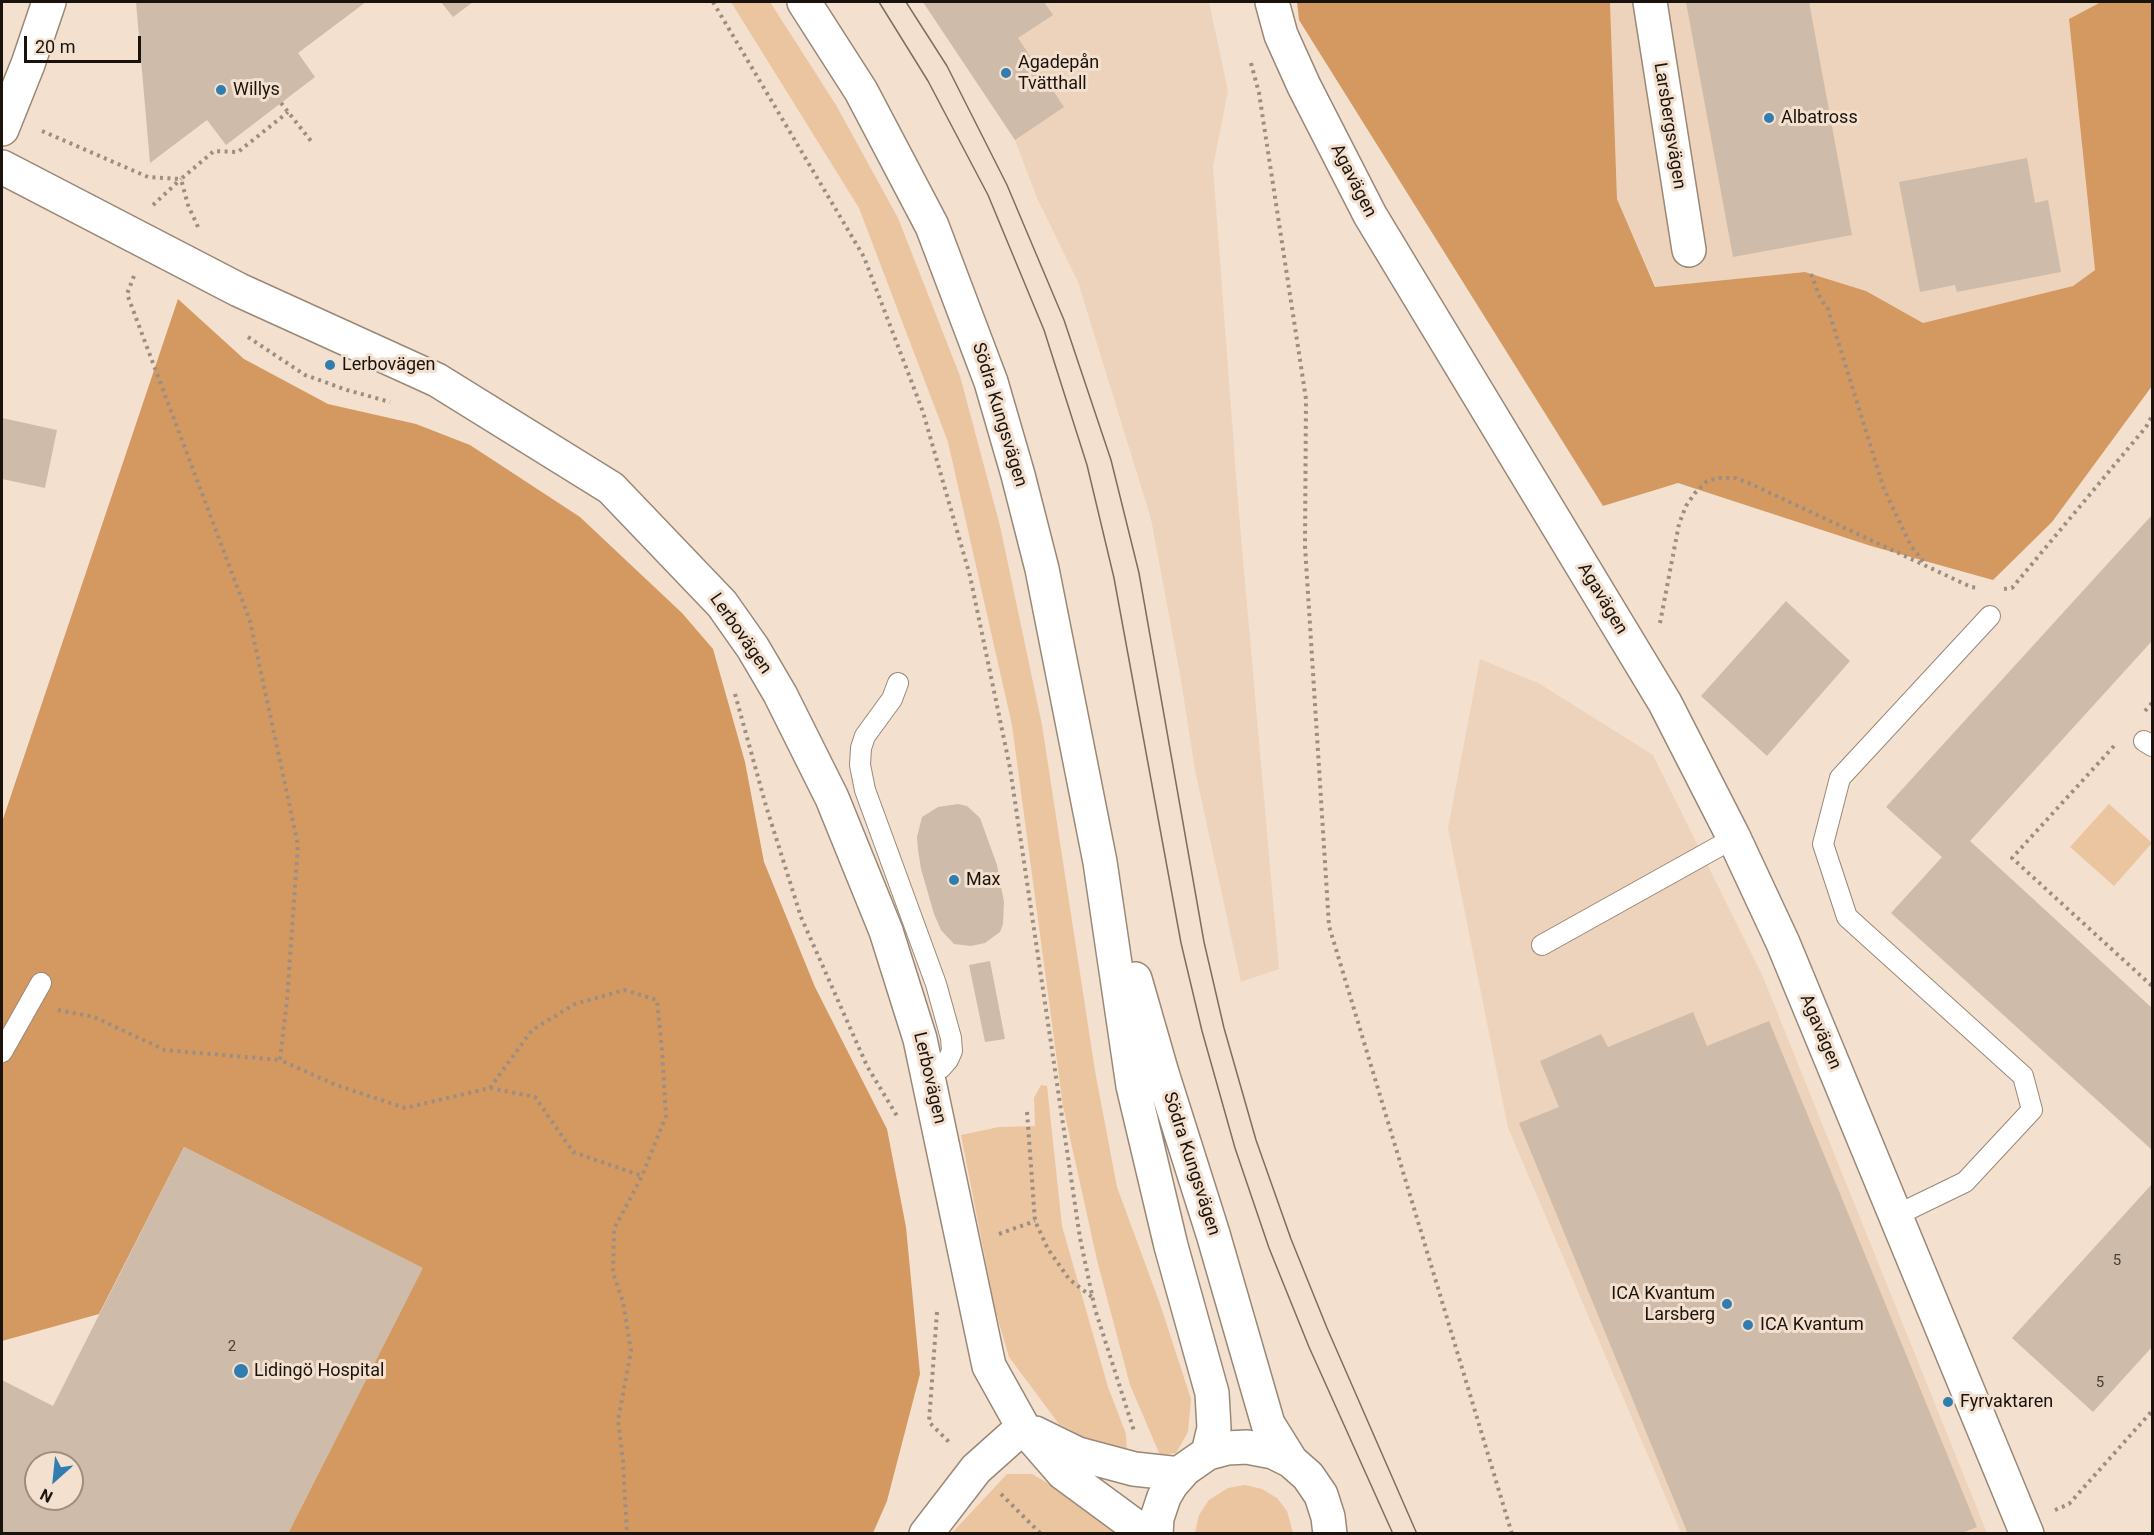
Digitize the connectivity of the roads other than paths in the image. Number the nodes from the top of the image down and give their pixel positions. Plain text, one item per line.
1 (49, 2) edge
2 (804, 2) edge
3 (1272, 2) edge
4 (1650, 2) edge
5 (4, 123) edge
6 (2, 167) edge
7 (1689, 250) dead end
8 (1990, 616) dead end
9 (898, 683) dead end
10 (1734, 838) junction
11 (1100, 862) junction
12 (1542, 945) dead end
13 (41, 983) dead end
14 (4, 1044) edge
15 (928, 1074) junction
16 (1897, 1215) junction
17 (1023, 1427) junction
18 (1208, 1454) junction
19 (1291, 1461) junction
20 (1180, 1474) junction
21 (2025, 1529) edge
22 (926, 1533) edge
23 (1146, 1533) edge
24 (1156, 1533) edge
25 (1330, 1533) edge

1 - 5 street
2 - 11 street, Södra Kungsvägen
3 - 10 street, Agavägen
4 - 7 street, Larsbergsvägen
6 - 15 street, Lerbovägen
8 - 16 lane
9 - 15 lane
10 - 12 lane
10 - 16 street, Agavägen
11 - 18 street, Södra Kungsvägen
11 - 19 street, Södra Kungsvägen
13 - 14 lane
15 - 17 street, Lerbovägen
16 - 21 street, Agavägen
17 - 20 street
17 - 22 street
17 - 23 street, Lerbovägen
18 - 19 street, Södra Kungsvägen
18 - 20 street, Södra Kungsvägen
19 - 25 street, Södra Kungsvägen
20 - 24 street, Södra Kungsvägen

